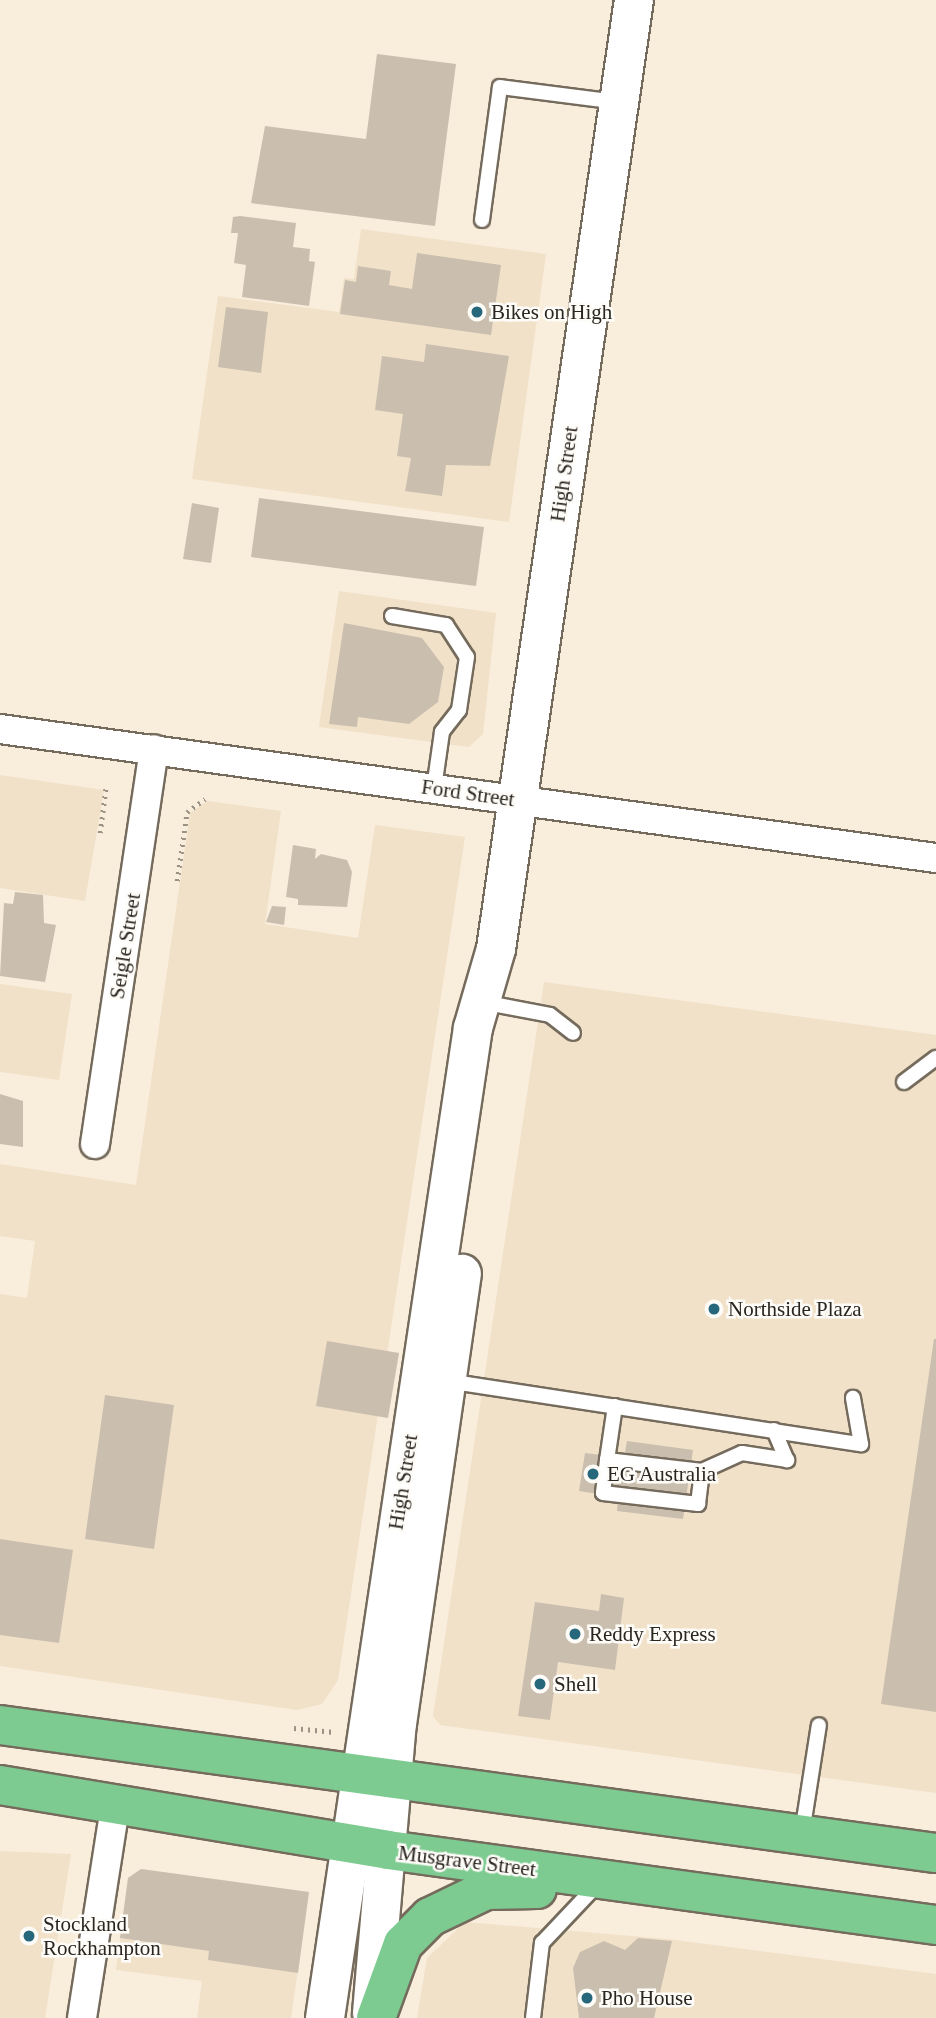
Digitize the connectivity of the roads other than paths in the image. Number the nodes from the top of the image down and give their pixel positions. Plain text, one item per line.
1 (634, 0) edge
2 (619, 102) junction
3 (482, 220) dead end
4 (392, 616) dead end
5 (0, 729) edge
6 (154, 749) junction
7 (434, 788) junction
8 (516, 800) junction
9 (936, 858) edge
10 (489, 1004) junction
11 (573, 1033) dead end
12 (936, 1058) edge
13 (904, 1083) dead end
14 (95, 1144) dead end
15 (446, 1380) junction
16 (853, 1398) dead end
17 (615, 1406) junction
18 (774, 1430) junction
19 (607, 1460) junction
20 (702, 1471) junction
21 (0, 1725) edge
22 (819, 1725) dead end
23 (376, 1772) junction
24 (0, 1785) edge
25 (116, 1801) junction
26 (802, 1834) junction
27 (347, 1844) junction
28 (388, 1850) junction
29 (936, 1853) edge
30 (676, 1887) junction
31 (594, 1888) junction
32 (936, 1925) edge
33 (82, 2018) edge
34 (325, 2018) edge
35 (374, 2018) edge
36 (534, 2018) edge

1 - 2 main road, High Street
2 - 3 lane
2 - 8 main road, High Street
4 - 7 lane
5 - 6 street, Ford Street
6 - 7 street, Ford Street
6 - 14 street, Seigle Street
7 - 8 street, Ford Street
8 - 9 street, Ford Street
8 - 10 main road, High Street
10 - 11 lane
10 - 15 main road, High Street
10 - 23 main road, High Street
12 - 13 lane
15 - 17 lane
15 - 23 main road, High Street
16 - 18 lane
17 - 18 lane
17 - 19 lane
18 - 20 lane
19 - 20 lane
19 - 20 lane
21 - 23 main road
22 - 26 lane
23 - 26 main road
23 - 27 main road, High Street
23 - 28 main road, High Street
24 - 25 main road, Musgrave Street
25 - 27 main road, Musgrave Street
25 - 33 street
26 - 29 main road
27 - 28 main road, Musgrave Street
27 - 34 main road, High Street
28 - 30 main road, Musgrave Street
28 - 35 main road, High Street
30 - 31 main road
30 - 32 main road, Musgrave Street
31 - 35 main road
31 - 36 lane

